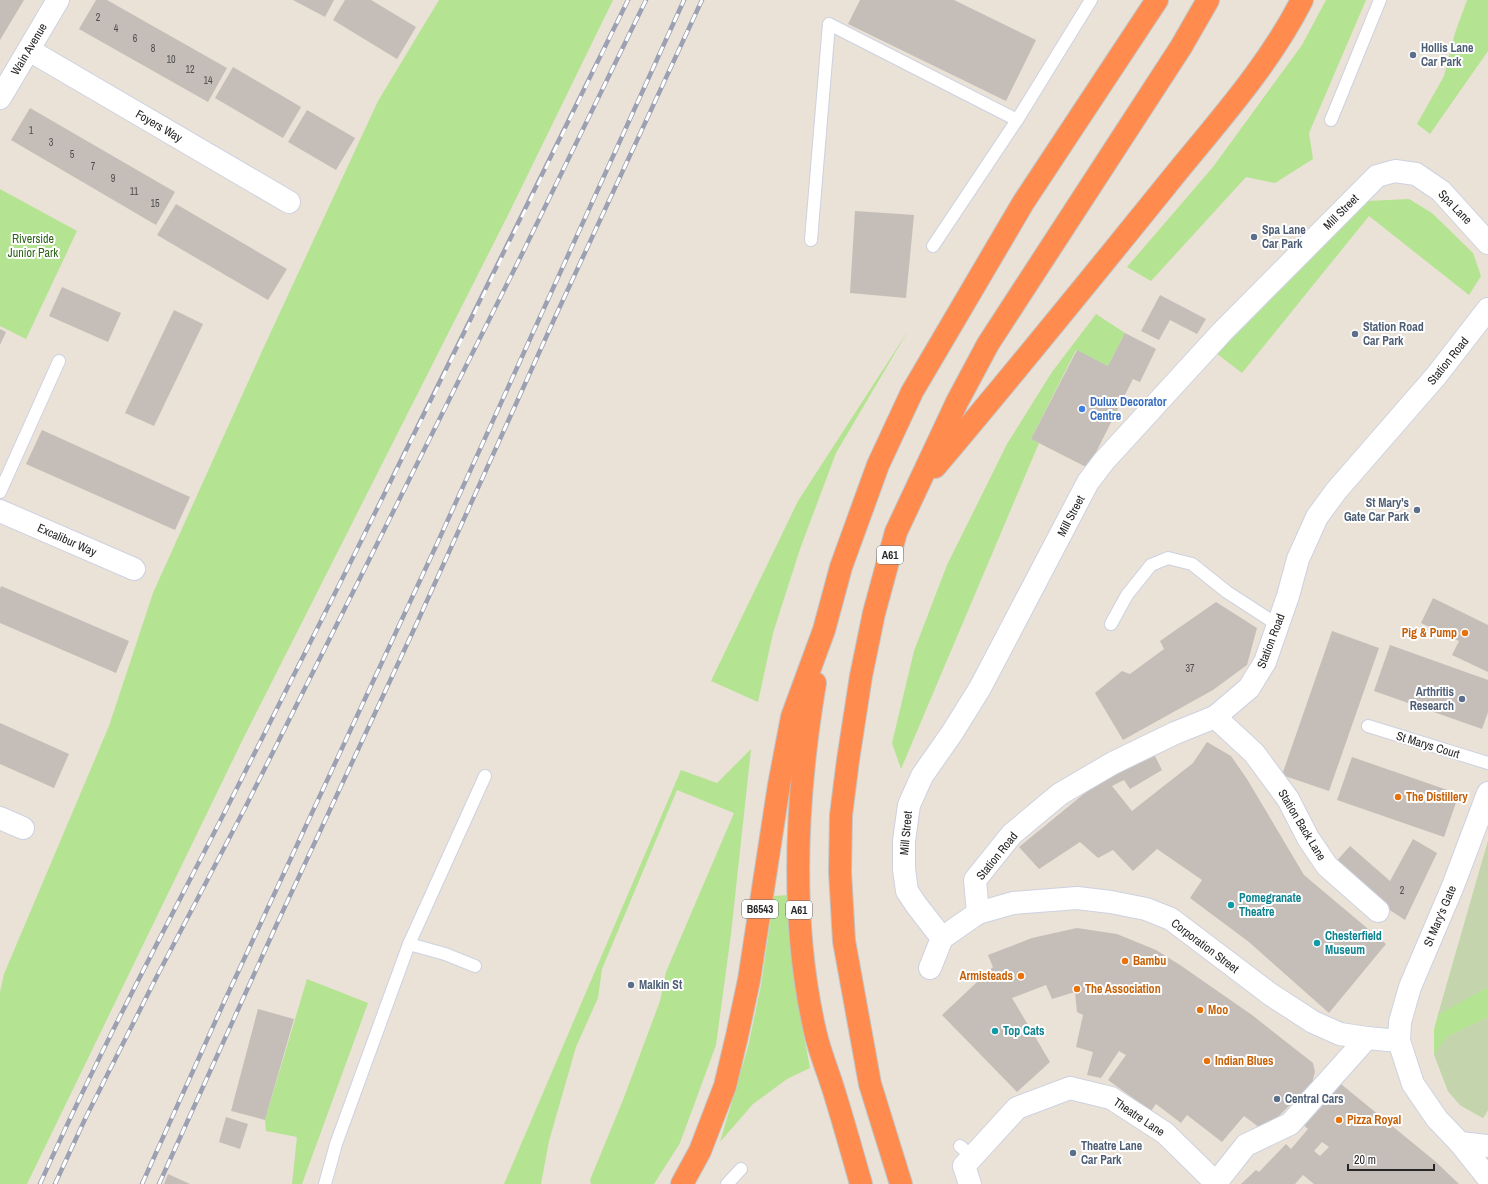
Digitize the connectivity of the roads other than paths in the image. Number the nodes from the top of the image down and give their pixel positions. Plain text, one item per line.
1 (58, 0) edge
2 (1091, 0) edge
3 (1157, 0) edge
4 (1208, 0) edge
5 (1302, 0) edge
6 (1380, 0) edge
7 (29, 50) junction
8 (0, 98) edge
9 (1017, 120) junction
10 (1331, 120) dead end
11 (1395, 171) joint
12 (289, 202) dead end
13 (811, 240) dead end
14 (1488, 243) edge
15 (933, 246) dead end
16 (1488, 309) edge
17 (59, 361) dead end
18 (917, 489) junction
19 (0, 492) edge
20 (0, 511) edge
21 (134, 569) dead end
22 (1111, 624) dead end
23 (1278, 625) junction
24 (824, 630) junction
25 (1215, 717) junction
26 (1368, 726) dead end
27 (1488, 763) edge
28 (485, 776) dead end
29 (1488, 793) edge
30 (0, 818) edge
31 (22, 828) dead end
32 (1378, 911) dead end
33 (978, 914) junction
34 (942, 938) junction
35 (409, 944) junction
36 (475, 966) dead end
37 (930, 968) dead end
38 (1367, 1038) junction
39 (1399, 1040) junction
40 (1460, 1142) junction
41 (1488, 1146) edge
42 (741, 1169) dead end
43 (1488, 1178) edge
44 (325, 1184) edge
45 (682, 1184) edge
46 (727, 1184) edge
47 (861, 1184) edge
48 (901, 1184) edge
49 (970, 1184) edge
50 (1216, 1184) edge

1 - 7 street, Wain Avenue
2 - 9 lane
3 - 24 highway, A61
4 - 18 highway, A61
5 - 18 highway
6 - 10 lane
7 - 8 street, Wain Avenue
7 - 12 street, Foyers Way
9 - 13 lane
9 - 15 lane
11 - 14 street, Spa Lane
11 - 34 street, Mill Street
16 - 23 street, Station Road
17 - 19 lane
18 - 48 highway, A61
20 - 21 street, Excalibur Way
22 - 23 lane
23 - 25 street, Station Road
24 - 45 highway, B6543
24 - 47 highway, A61
25 - 32 street, Station Back Lane
25 - 33 street, Station Road
26 - 27 lane, St Marys Court
28 - 35 lane
29 - 39 street, St Mary's Gate
30 - 31 street
33 - 34 street, Corporation Street
33 - 38 street, Corporation Street
34 - 37 street
35 - 36 lane
35 - 44 lane
38 - 39 street, Corporation Street
38 - 50 street
39 - 40 street
40 - 41 street
40 - 43 street
42 - 46 lane
49 - 50 street, Theatre Lane

